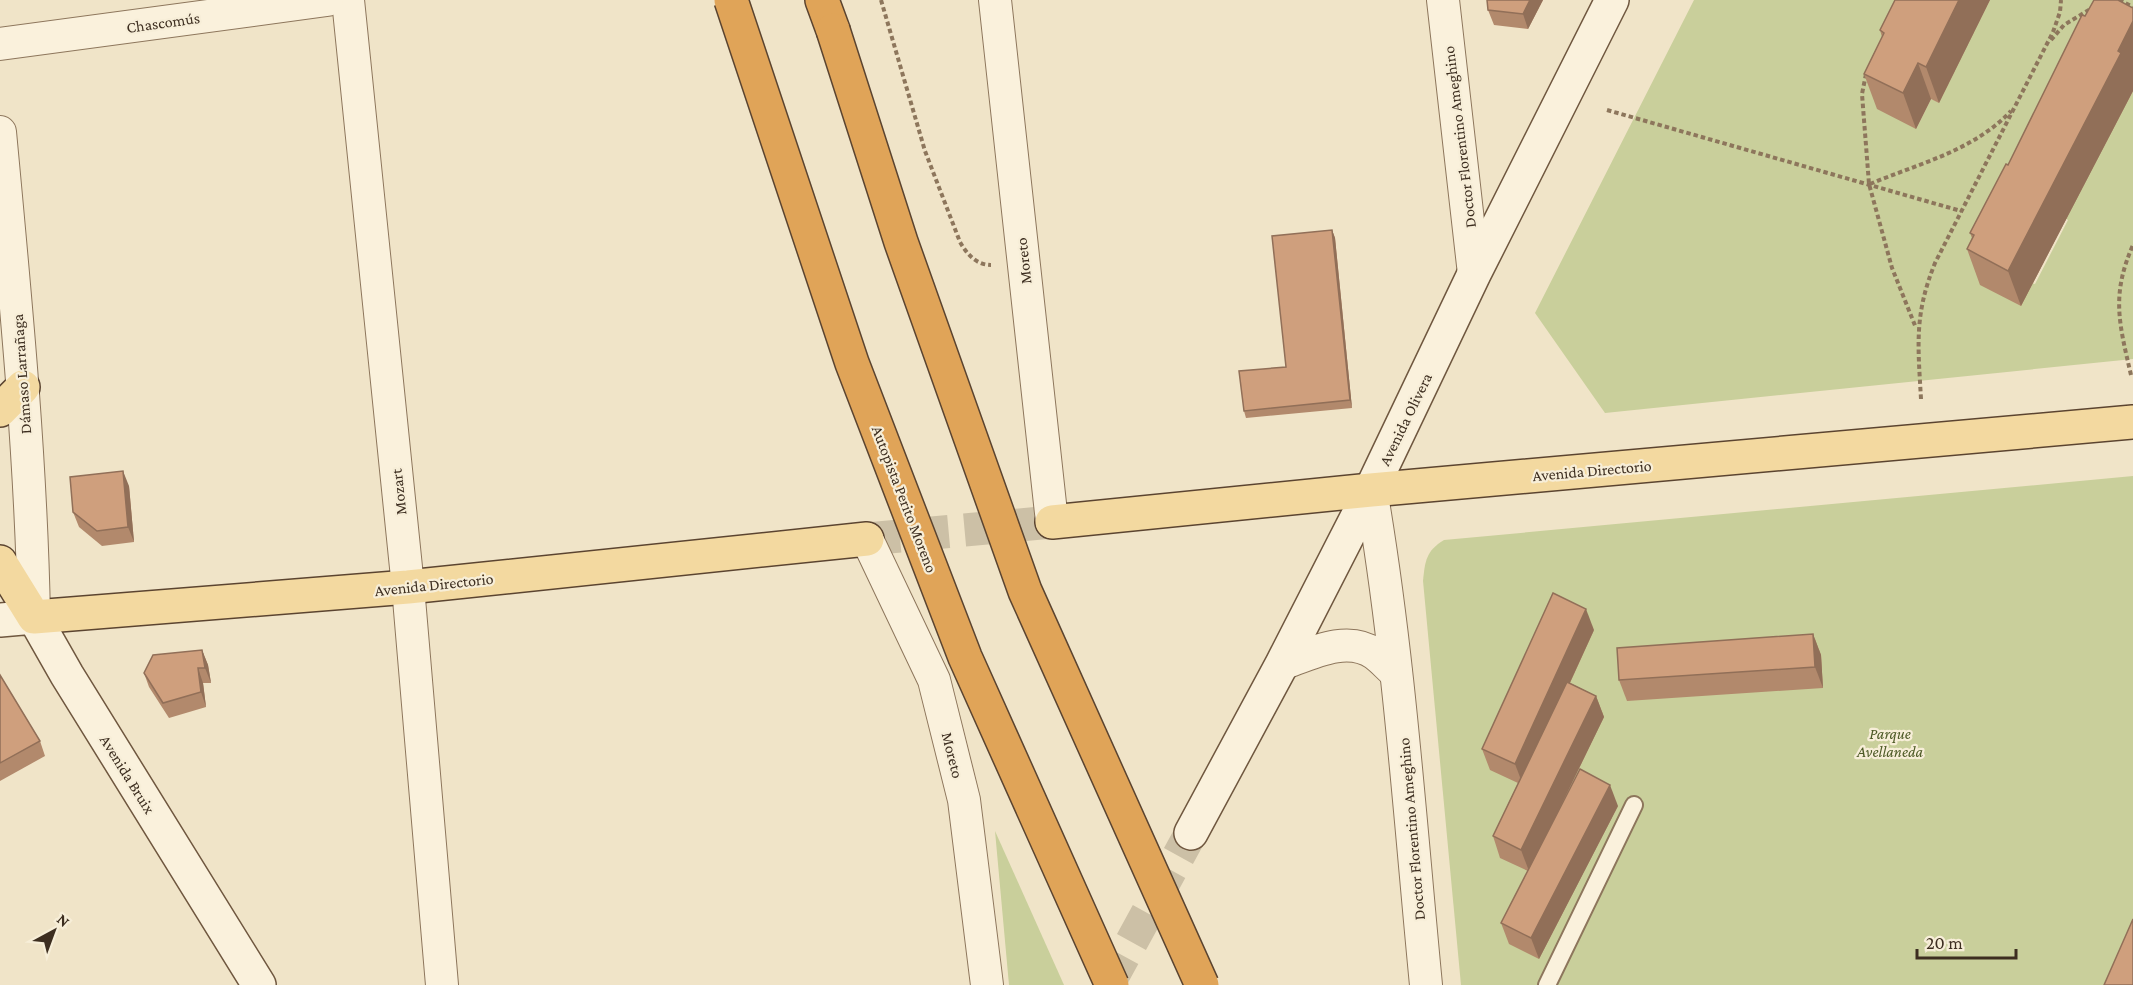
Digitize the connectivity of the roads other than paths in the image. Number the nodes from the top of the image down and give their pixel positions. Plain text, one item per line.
1 (327, 0) edge
2 (348, 0) edge
3 (731, 0) edge
4 (822, 0) edge
5 (995, 0) edge
6 (1443, 0) edge
7 (1612, 0) edge
8 (832, 15) edge
9 (0, 44) edge
10 (0, 132) edge
11 (1474, 274) junction
12 (23, 387) junction
13 (0, 410) edge
14 (2133, 422) edge
15 (1371, 490) junction
16 (1052, 522) joint
17 (867, 539) joint
18 (0, 562) edge
19 (408, 587) junction
20 (33, 617) junction
21 (0, 620) edge
22 (1282, 664) junction
23 (1396, 674) junction
24 (1634, 806) dead end
25 (1191, 833) tunnel mouth
26 (259, 985) edge
27 (442, 985) edge
28 (987, 985) edge
29 (1112, 985) edge
30 (1202, 985) edge
31 (1426, 985) edge
32 (1547, 985) edge

1 - 9 street, Chascomús
2 - 19 street, Mozart
3 - 29 highway, Autopista Perito Moreno, bridge
4 - 8 highway
5 - 16 street, Moreto
6 - 11 street, Doctor Florentino Ameghino
7 - 11 main road, Avenida Olivera
8 - 30 highway, bridge
10 - 12 street, Dámaso Larrañaga
11 - 15 main road, Avenida Olivera
12 - 13 main road
12 - 20 street, Dámaso Larrañaga
14 - 15 main road, Avenida Directorio
15 - 16 main road, Avenida Directorio
15 - 22 main road, Avenida Olivera
15 - 23 street, Doctor Florentino Ameghino
17 - 19 main road, Avenida Directorio
17 - 28 street, Moreto
18 - 20 main road, Avenida Bruix
19 - 20 main road, Avenida Directorio
19 - 27 street, Mozart
20 - 21 main road, Avenida Directorio
20 - 26 main road, Avenida Bruix
22 - 23 street
22 - 25 main road, Avenida Olivera
23 - 31 street, Doctor Florentino Ameghino
24 - 32 lane

